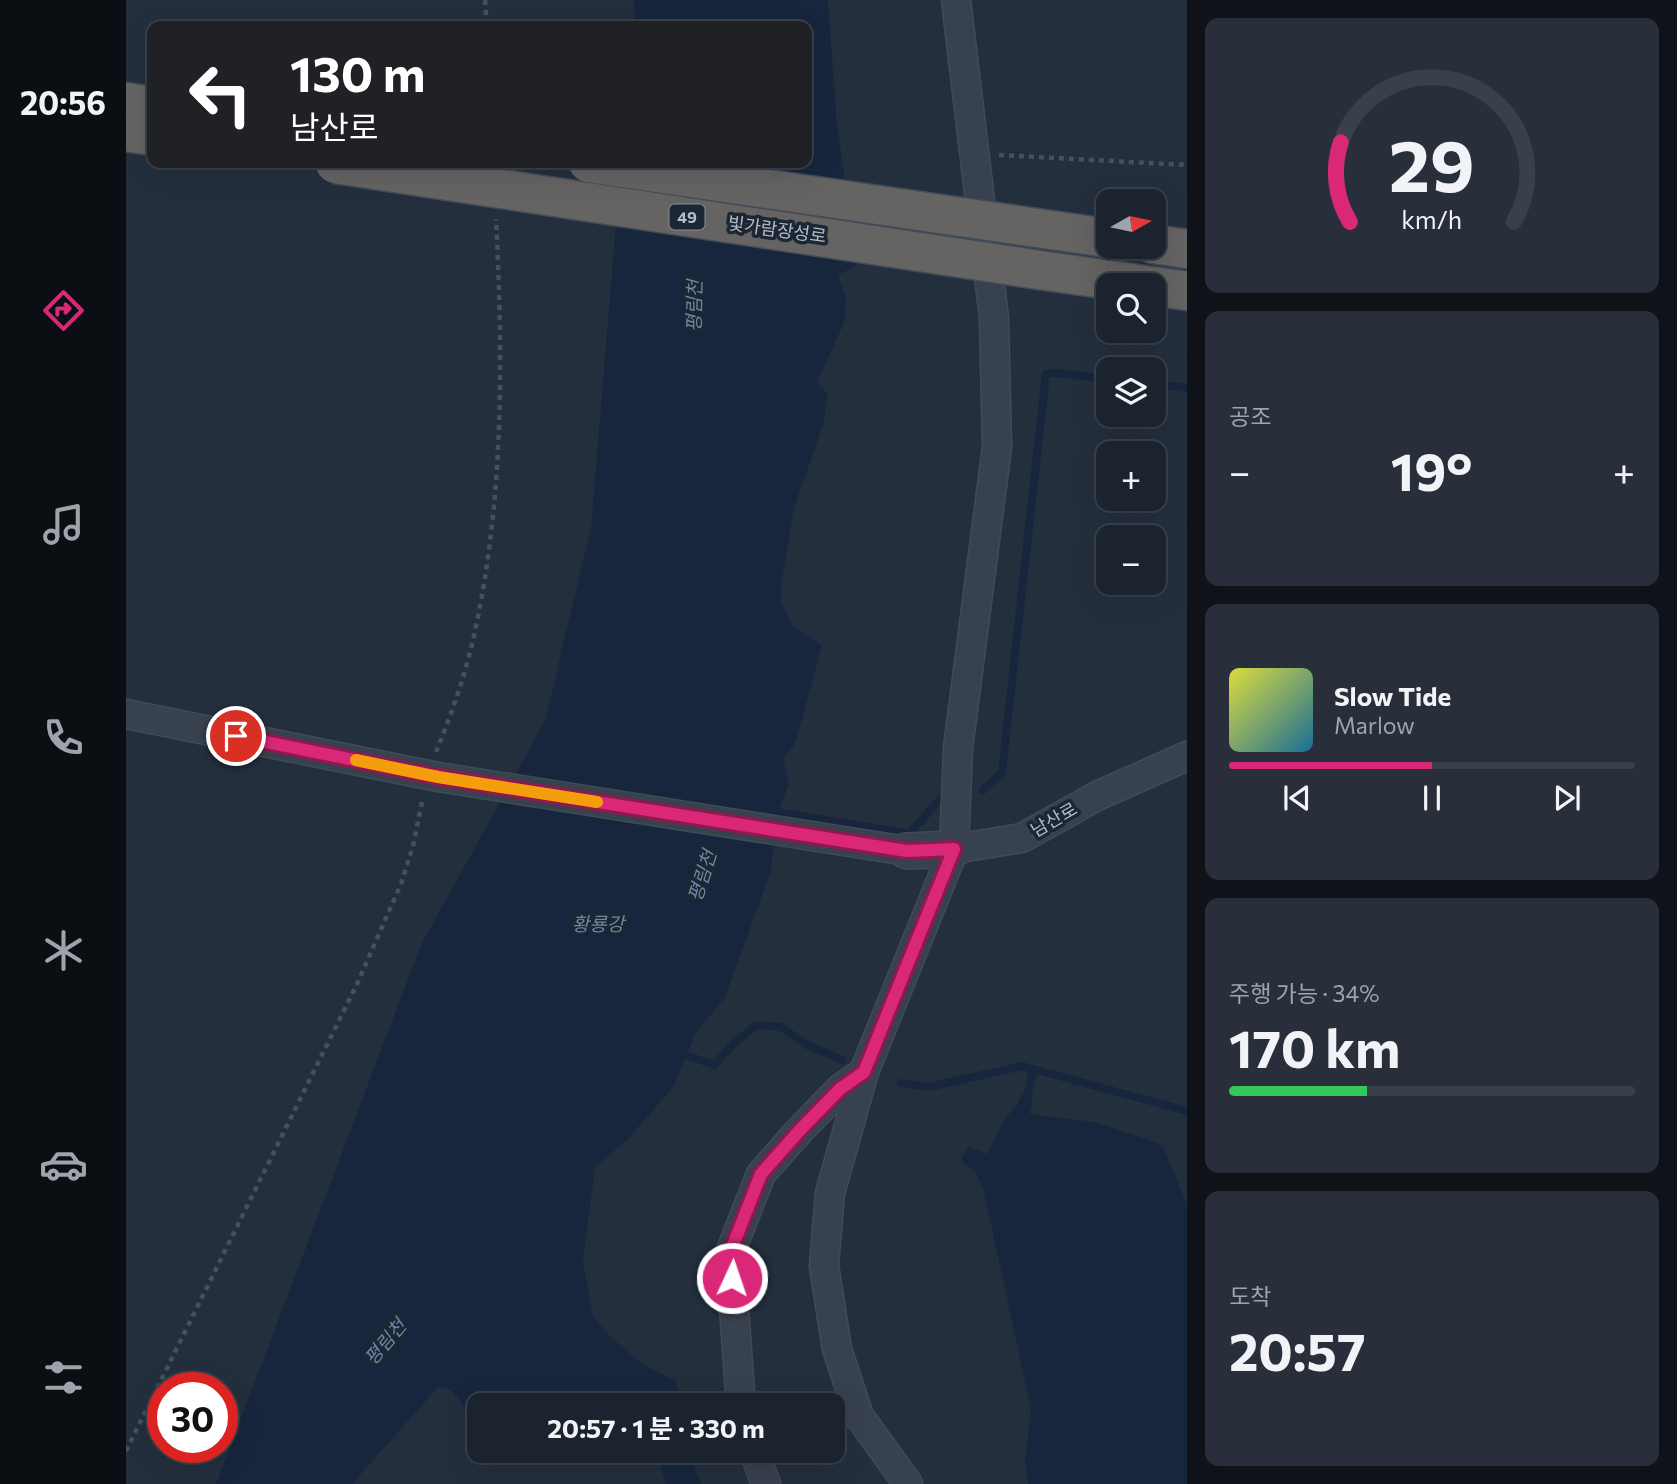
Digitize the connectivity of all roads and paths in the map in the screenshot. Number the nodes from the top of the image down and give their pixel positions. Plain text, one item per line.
1 (485, 0) edge
2 (957, 0) edge
3 (487, 21) edge
4 (126, 102) edge
5 (147, 105) edge
6 (126, 132) edge
7 (147, 135) edge
8 (974, 153) junction
9 (1187, 165) edge
10 (364, 168) edge
11 (622, 168) edge
12 (496, 211) dead end
13 (1096, 236) edge
14 (1166, 246) edge
15 (1187, 249) edge
16 (1096, 278) edge
17 (1166, 288) edge
18 (1187, 291) edge
19 (126, 714) edge
20 (1187, 756) edge
21 (433, 776) junction
22 (954, 849) junction
23 (907, 851) joint
24 (864, 1072) junction
25 (740, 1393) edge
26 (126, 1451) edge
27 (758, 1463) edge
28 (766, 1484) edge
29 (908, 1484) edge

1 - 3 path
2 - 8 street
4 - 5 highway
6 - 7 highway
8 - 9 path
8 - 22 street
10 - 16 highway, 빛가람장성로 / 49, bridge
11 - 13 highway, 49, bridge
12 - 21 path
14 - 15 highway
17 - 18 highway
19 - 21 street, 남산로
20 - 22 street, 남산로
21 - 23 street, 남산로
21 - 26 path
22 - 23 street, 남산로
22 - 24 street
24 - 25 street
24 - 29 street
27 - 28 street

